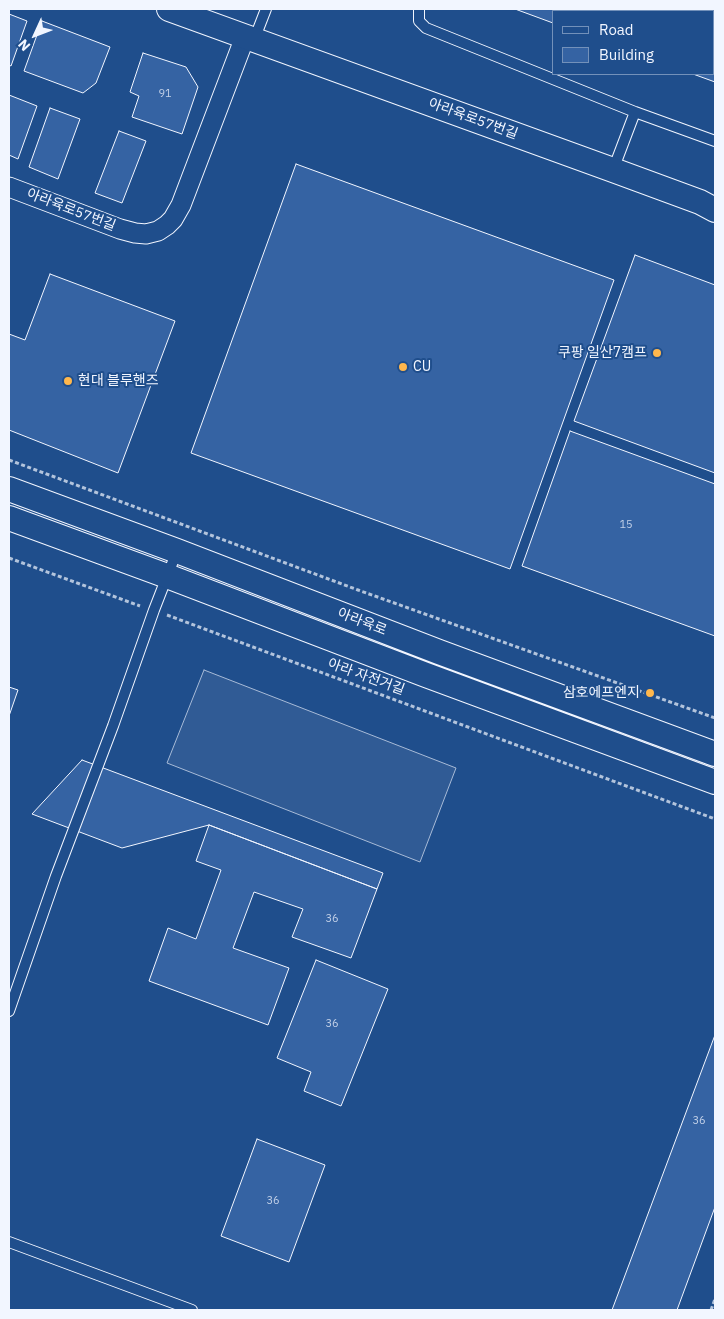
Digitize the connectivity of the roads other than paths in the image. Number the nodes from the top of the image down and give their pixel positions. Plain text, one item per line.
1 (169, 9) edge
2 (266, 9) edge
3 (419, 9) edge
4 (250, 38) junction
5 (635, 112) junction
6 (715, 141) edge
7 (613, 170) junction
8 (9, 187) edge
9 (710, 206) edge
10 (9, 489) edge
11 (9, 518) edge
12 (177, 552) junction
13 (167, 576) junction
14 (715, 754) edge
15 (715, 782) edge
16 (9, 1011) edge
17 (9, 1242) edge
18 (192, 1310) edge

1 - 4 street, 아라육로57번길
2 - 4 lane
3 - 5 lane
4 - 7 street, 아라육로57번길
4 - 8 street, 아라육로57번길
5 - 6 lane
5 - 7 lane
7 - 9 street, 아라육로57번길
10 - 12 street, 아라육로
11 - 13 street, 아라육로
12 - 13 lane
12 - 14 street, 아라육로
13 - 15 street, 아라육로
13 - 16 lane
17 - 18 lane

